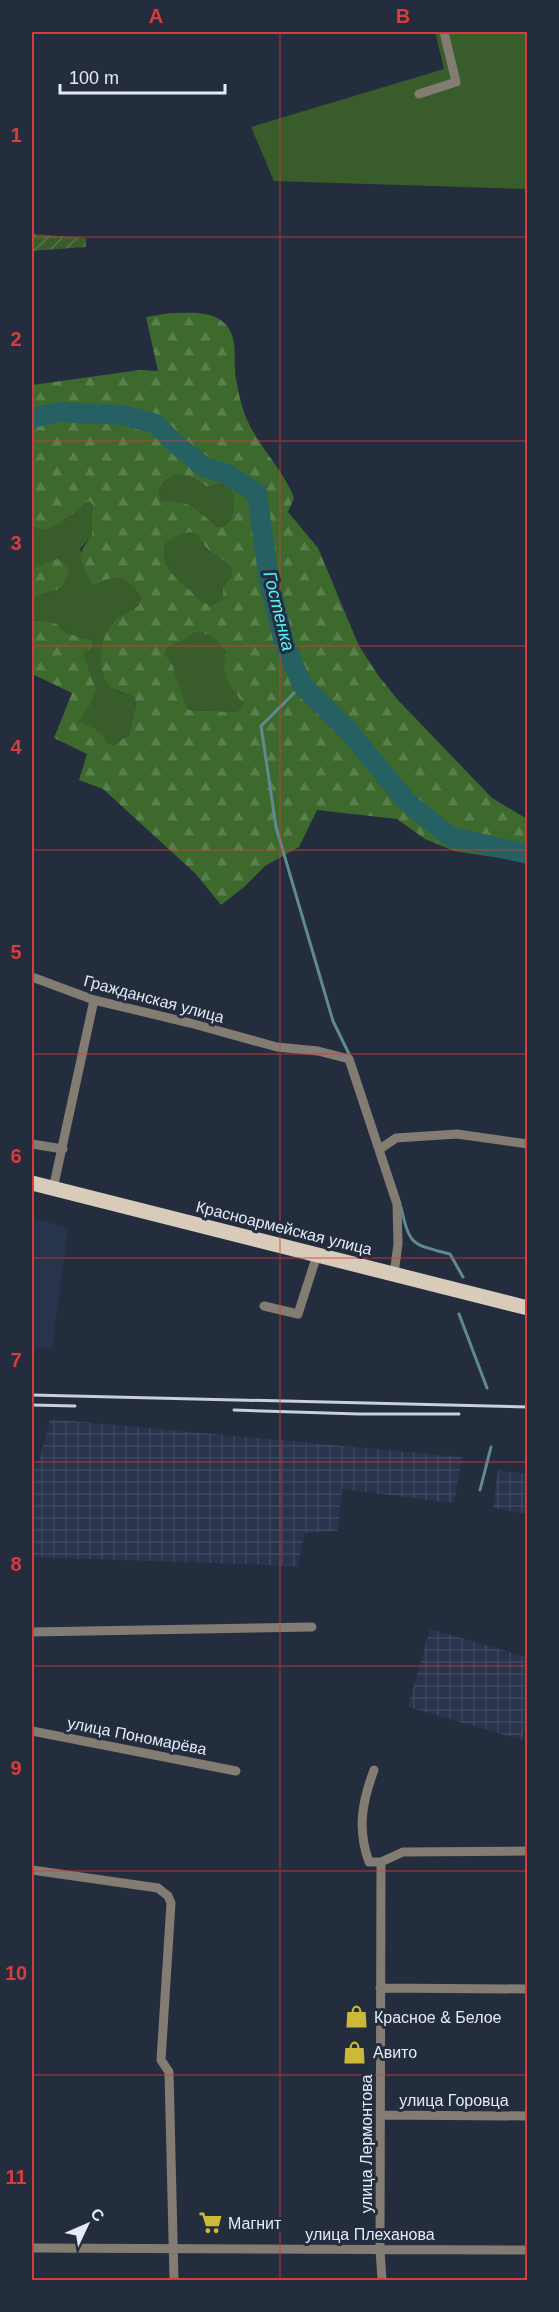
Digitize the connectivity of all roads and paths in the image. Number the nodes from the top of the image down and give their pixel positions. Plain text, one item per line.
1 (444, 32) edge
2 (419, 94) dead end
3 (32, 977) edge
4 (94, 1000) junction
5 (32, 1144) edge
6 (528, 1144) edge
7 (63, 1149) junction
8 (380, 1149) junction
9 (32, 1183) edge
10 (53, 1189) junction
11 (317, 1255) junction
12 (394, 1274) junction
13 (264, 1306) dead end
14 (528, 1308) edge
15 (312, 1627) dead end
16 (32, 1632) edge
17 (32, 1731) edge
18 (374, 1770) dead end
19 (236, 1771) dead end
20 (528, 1851) edge
21 (381, 1862) junction
22 (32, 1870) edge
23 (380, 1988) junction
24 (528, 1989) edge
25 (381, 2115) junction
26 (528, 2116) edge
27 (32, 2248) edge
28 (174, 2249) junction
29 (380, 2250) junction
30 (528, 2250) edge
31 (174, 2280) edge
32 (382, 2280) edge

1 - 2 street
3 - 4 street, Гражданская улица
4 - 7 street
4 - 8 street, Гражданская улица
5 - 7 street
6 - 8 street
7 - 10 street
8 - 12 street
9 - 10 main road, Красноармейская улица
10 - 11 main road, Красноармейская улица
11 - 12 main road, Красноармейская улица
11 - 13 street
12 - 14 main road, Красноармейская улица
15 - 16 street
17 - 19 street, улица Пономарёва
18 - 21 street
20 - 21 street
21 - 23 street, улица Лермонтова
22 - 28 street
23 - 24 street
23 - 25 street, улица Лермонтова
25 - 26 street, улица Горовца
25 - 29 street, улица Лермонтова
27 - 28 street, улица Плеханова
28 - 29 street, улица Плеханова
28 - 31 street
29 - 30 street, улица Плеханова
29 - 32 street, улица Лермонтова

